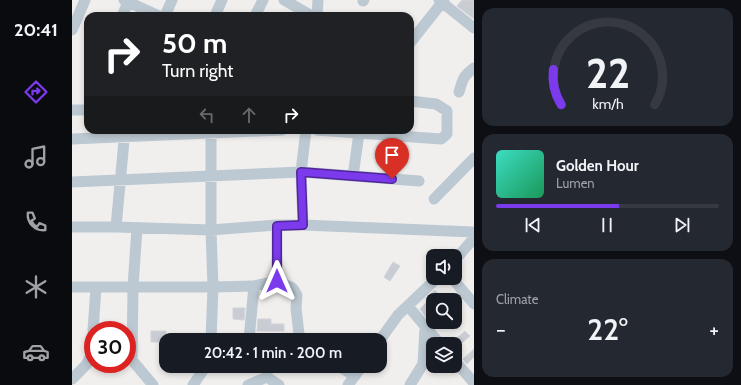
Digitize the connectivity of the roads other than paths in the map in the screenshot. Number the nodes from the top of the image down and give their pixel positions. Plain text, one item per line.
1 (86, 0) edge
2 (172, 0) edge
3 (222, 0) edge
4 (263, 0) edge
5 (284, 0) edge
6 (318, 0) edge
7 (127, 1) edge
8 (442, 1) edge
9 (123, 12) edge
10 (150, 12) edge
11 (167, 12) edge
12 (217, 12) edge
13 (257, 12) edge
14 (305, 12) edge
15 (317, 12) edge
16 (75, 17) edge
17 (473, 26) edge
18 (72, 30) edge
19 (414, 37) edge
20 (474, 68) edge
21 (460, 92) dead end
22 (414, 102) edge
23 (72, 110) edge
24 (84, 110) edge
25 (116, 134) edge
26 (125, 134) edge
27 (210, 134) edge
28 (306, 134) edge
29 (359, 134) edge
30 (373, 134) edge
31 (72, 139) edge
32 (474, 158) edge
33 (301, 172) junction
34 (210, 176) junction
35 (353, 176) junction
36 (121, 180) junction
37 (418, 181) dead end
38 (72, 182) edge
39 (434, 199) dead end
40 (303, 225) junction
41 (277, 226) junction
42 (72, 227) edge
43 (116, 227) junction
44 (137, 228) junction
45 (211, 230) junction
46 (474, 232) edge
47 (474, 238) edge
48 (462, 252) edge
49 (277, 281) junction
50 (430, 285) edge
51 (458, 285) edge
52 (254, 286) junction
53 (72, 287) edge
54 (132, 287) junction
55 (96, 288) junction
56 (213, 288) junction
57 (474, 304) edge
58 (408, 306) junction
59 (94, 321) edge
60 (425, 327) junction
61 (211, 333) edge
62 (251, 333) edge
63 (297, 333) edge
64 (385, 333) edge
65 (434, 337) edge
66 (84, 367) edge
67 (462, 369) edge
68 (201, 373) edge
69 (266, 373) edge
70 (268, 373) edge
71 (350, 373) edge
72 (357, 373) edge
73 (355, 376) junction
74 (72, 379) edge
75 (474, 383) edge
76 (153, 385) edge
77 (193, 385) edge
78 (248, 385) edge
79 (279, 385) edge
80 (348, 385) edge
81 (410, 385) edge

1 - 16 street
2 - 11 street
3 - 12 street
4 - 13 street
5 - 14 street
6 - 15 street
7 - 9 street
7 - 10 street
8 - 17 street
8 - 19 street
16 - 18 street
20 - 21 street
22 - 30 street
23 - 24 street
25 - 31 street
26 - 36 street
27 - 34 street
28 - 33 street
29 - 35 street
32 - 39 street
33 - 34 street
33 - 35 street
33 - 40 street
34 - 36 street
34 - 45 street
35 - 37 street
36 - 38 street
36 - 43 street
40 - 41 street
40 - 46 street
41 - 45 street
41 - 49 street
42 - 43 street
43 - 44 street
44 - 45 street
44 - 54 street
45 - 56 street
47 - 48 street
49 - 52 street
49 - 63 street
50 - 58 street
51 - 57 street
52 - 56 street
52 - 62 street
53 - 55 street
54 - 55 street
54 - 56 street
54 - 76 street
55 - 59 street
56 - 61 street
58 - 60 street
58 - 64 street
60 - 65 street
60 - 81 street
66 - 74 street
67 - 75 street
68 - 77 street
69 - 78 street
70 - 79 street
71 - 73 street
72 - 73 street
73 - 80 street

